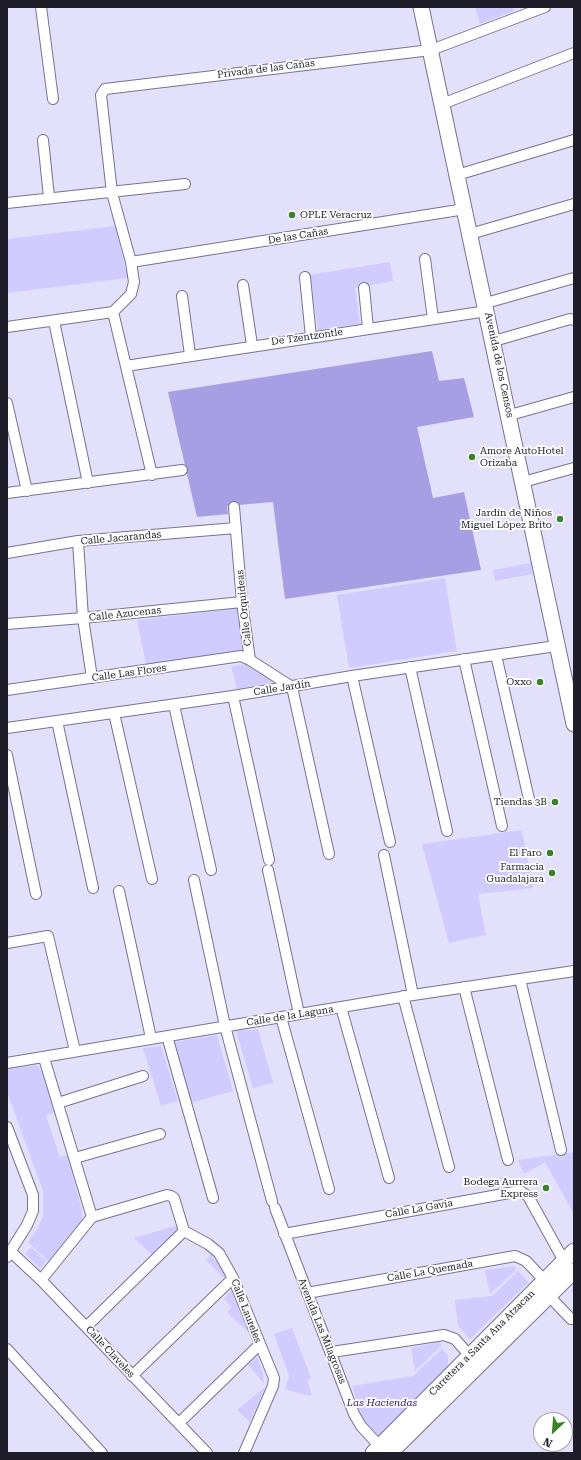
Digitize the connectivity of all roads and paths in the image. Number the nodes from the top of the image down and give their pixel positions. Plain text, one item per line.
1 (41, 7) edge
2 (422, 7) edge
3 (545, 7) edge
4 (431, 50) junction
5 (574, 53) edge
6 (53, 99) dead end
7 (442, 104) junction
8 (43, 140) dead end
9 (574, 140) edge
10 (457, 175) junction
11 (185, 184) dead end
12 (112, 193) junction
13 (49, 197) junction
14 (7, 203) edge
15 (574, 204) edge
16 (465, 209) junction
17 (470, 234) junction
18 (425, 259) dead end
19 (131, 262) junction
20 (305, 277) dead end
21 (574, 278) edge
22 (243, 285) dead end
23 (364, 288) dead end
24 (182, 296) dead end
25 (486, 307) junction
26 (113, 312) junction
27 (433, 319) junction
28 (574, 320) edge
29 (54, 321) junction
30 (7, 327) edge
31 (368, 328) junction
32 (311, 337) junction
33 (494, 341) junction
34 (252, 345) junction
35 (190, 355) junction
36 (126, 366) junction
37 (574, 397) edge
38 (7, 403) edge
39 (510, 415) junction
40 (574, 468) edge
41 (182, 470) dead end
42 (152, 475) junction
43 (523, 482) junction
44 (88, 483) junction
45 (27, 491) junction
46 (7, 493) edge
47 (234, 507) dead end
48 (236, 528) junction
49 (78, 542) junction
50 (7, 553) edge
51 (242, 602) junction
52 (83, 618) junction
53 (7, 624) edge
54 (556, 646) junction
55 (496, 655) junction
56 (464, 659) junction
57 (250, 660) junction
58 (410, 667) junction
59 (352, 676) junction
60 (92, 678) junction
61 (292, 687) junction
62 (7, 690) edge
63 (233, 696) junction
64 (174, 705) junction
65 (114, 713) junction
66 (57, 721) junction
67 (574, 724) edge
68 (7, 728) edge
69 (7, 755) edge
70 (529, 799) dead end
71 (502, 826) dead end
72 (447, 831) dead end
73 (390, 842) dead end
74 (329, 854) dead end
75 (384, 854) dead end
76 (211, 870) dead end
77 (152, 880) dead end
78 (194, 880) dead end
79 (93, 888) dead end
80 (119, 891) dead end
81 (36, 894) dead end
82 (7, 943) edge
83 (574, 973) edge
84 (520, 979) junction
85 (464, 987) junction
86 (408, 996) junction
87 (341, 1008) junction
88 (299, 1014) junction
89 (281, 1017) junction
90 (224, 1026) junction
91 (167, 1036) junction
92 (151, 1038) junction
93 (75, 1051) junction
94 (44, 1058) junction
95 (7, 1063) edge
96 (144, 1076) dead end
97 (58, 1103) junction
98 (7, 1127) edge
99 (160, 1134) dead end
100 (561, 1150) dead end
101 (75, 1158) junction
102 (508, 1160) dead end
103 (449, 1167) dead end
104 (389, 1178) dead end
105 (329, 1189) dead end
106 (213, 1198) dead end
107 (92, 1217) junction
108 (184, 1231) junction
109 (284, 1234) junction
110 (9, 1255) edge
111 (571, 1261) edge
112 (233, 1278) junction
113 (41, 1280) junction
114 (544, 1280) junction
115 (307, 1293) junction
116 (549, 1296) junction
117 (574, 1319) edge
118 (86, 1327) junction
119 (259, 1345) junction
120 (7, 1349) edge
121 (332, 1352) junction
122 (469, 1355) junction
123 (132, 1376) junction
124 (179, 1423) junction
125 (382, 1451) edge
126 (102, 1453) edge
127 (207, 1453) edge
128 (244, 1453) edge

1 - 6 street
2 - 4 street, Avenida de los Censos
3 - 4 street, Privada de las Cañas
4 - 7 street, Avenida de los Censos
4 - 12 street, Privada de las Cañas
5 - 7 street
7 - 10 street, Avenida de los Censos
8 - 13 street
9 - 10 street
10 - 16 street, Avenida de los Censos
11 - 12 street
12 - 13 street
12 - 19 street
13 - 14 street
15 - 17 street
16 - 17 street, Avenida de los Censos
16 - 19 street, De las Cañas
17 - 25 street, Avenida de los Censos
18 - 27 street
19 - 26 street
20 - 32 street
21 - 25 street, De Tzentzontle
22 - 34 street
23 - 31 street
24 - 35 street
25 - 27 street, De Tzentzontle
25 - 33 street, Avenida de los Censos
26 - 29 street
26 - 36 street
27 - 31 street, De Tzentzontle
28 - 33 street
29 - 30 street
29 - 44 street
31 - 32 street, De Tzentzontle
32 - 34 street, De Tzentzontle
33 - 39 street, Avenida de los Censos
34 - 35 street, De Tzentzontle
35 - 36 street, De Tzentzontle
36 - 42 street
37 - 39 street
38 - 45 street
39 - 43 street, Avenida de los Censos
40 - 43 street
41 - 42 street
42 - 44 street
43 - 54 street, Avenida de los Censos
44 - 45 street
45 - 46 street
47 - 48 street, Calle Orquídeas
48 - 49 street, Calle Jacarandas
48 - 51 street, Calle Orquídeas
49 - 50 street, Calle Jacarandas
49 - 52 street
51 - 52 street, Calle Azucenas
51 - 57 street, Calle Orquídeas
52 - 53 street, Calle Azucenas
52 - 60 street
54 - 55 street, Calle Jardín
54 - 67 street, Avenida de los Censos
55 - 56 street, Calle Jardín
55 - 70 street
56 - 58 street, Calle Jardín
56 - 71 street
57 - 60 street, Calle Las Flores
57 - 61 street, Calle Orquídeas
58 - 59 street, Calle Jardín
58 - 72 street
59 - 61 street, Calle Jardín
59 - 73 street
60 - 62 street, Calle Las Flores
61 - 63 street, Calle Jardín
61 - 74 street
63 - 64 street, Calle Jardín
63 - 88 street
64 - 65 street, Calle Jardín
64 - 76 street
65 - 66 street, Calle Jardín
65 - 77 street
66 - 68 street, Calle Jardín
66 - 79 street
69 - 81 street
75 - 86 street
78 - 90 street, Avenida Las Milagrosas
80 - 92 street
82 - 93 street
83 - 84 street, Calle de la Laguna
84 - 85 street, Calle de la Laguna
84 - 100 street
85 - 86 street, Calle de la Laguna
85 - 102 street
86 - 87 street, Calle de la Laguna
86 - 103 street
87 - 88 street, Calle de la Laguna
87 - 104 street
88 - 89 street, Calle de la Laguna
89 - 90 street, Calle de la Laguna
89 - 105 street
90 - 91 street, Calle de la Laguna
90 - 109 street, Avenida Las Milagrosas
91 - 92 street, Calle de la Laguna
91 - 106 street
92 - 93 street, Calle de la Laguna
93 - 94 street, Calle de la Laguna
94 - 95 street, Calle de la Laguna
94 - 97 street
96 - 97 street
97 - 101 street
98 - 110 street
99 - 101 street
101 - 107 street
107 - 108 street
107 - 113 street
108 - 112 street, Calle Laureles
108 - 118 street
109 - 111 street, Calle La Gavia
109 - 115 street, Avenida Las Milagrosas
110 - 113 street, Calle Claveles
111 - 114 street, Carretera a Santa Ana Atzacan
111 - 116 street, Carretera a Santa Ana Atzacan
112 - 119 street, Calle Laureles
112 - 123 street
113 - 118 street, Calle Claveles
114 - 115 street, Calle La Quemada
114 - 122 street, Carretera a Santa Ana Atzacan
115 - 121 street, Avenida Las Milagrosas
116 - 117 street
116 - 125 street, Carretera a Santa Ana Atzacan
118 - 123 street, Calle Claveles
119 - 124 street
119 - 128 street, Calle Laureles
120 - 126 street
121 - 122 street
121 - 125 street, Avenida Las Milagrosas
122 - 125 street, Carretera a Santa Ana Atzacan
123 - 124 street, Calle Claveles
124 - 127 street, Calle Claveles

